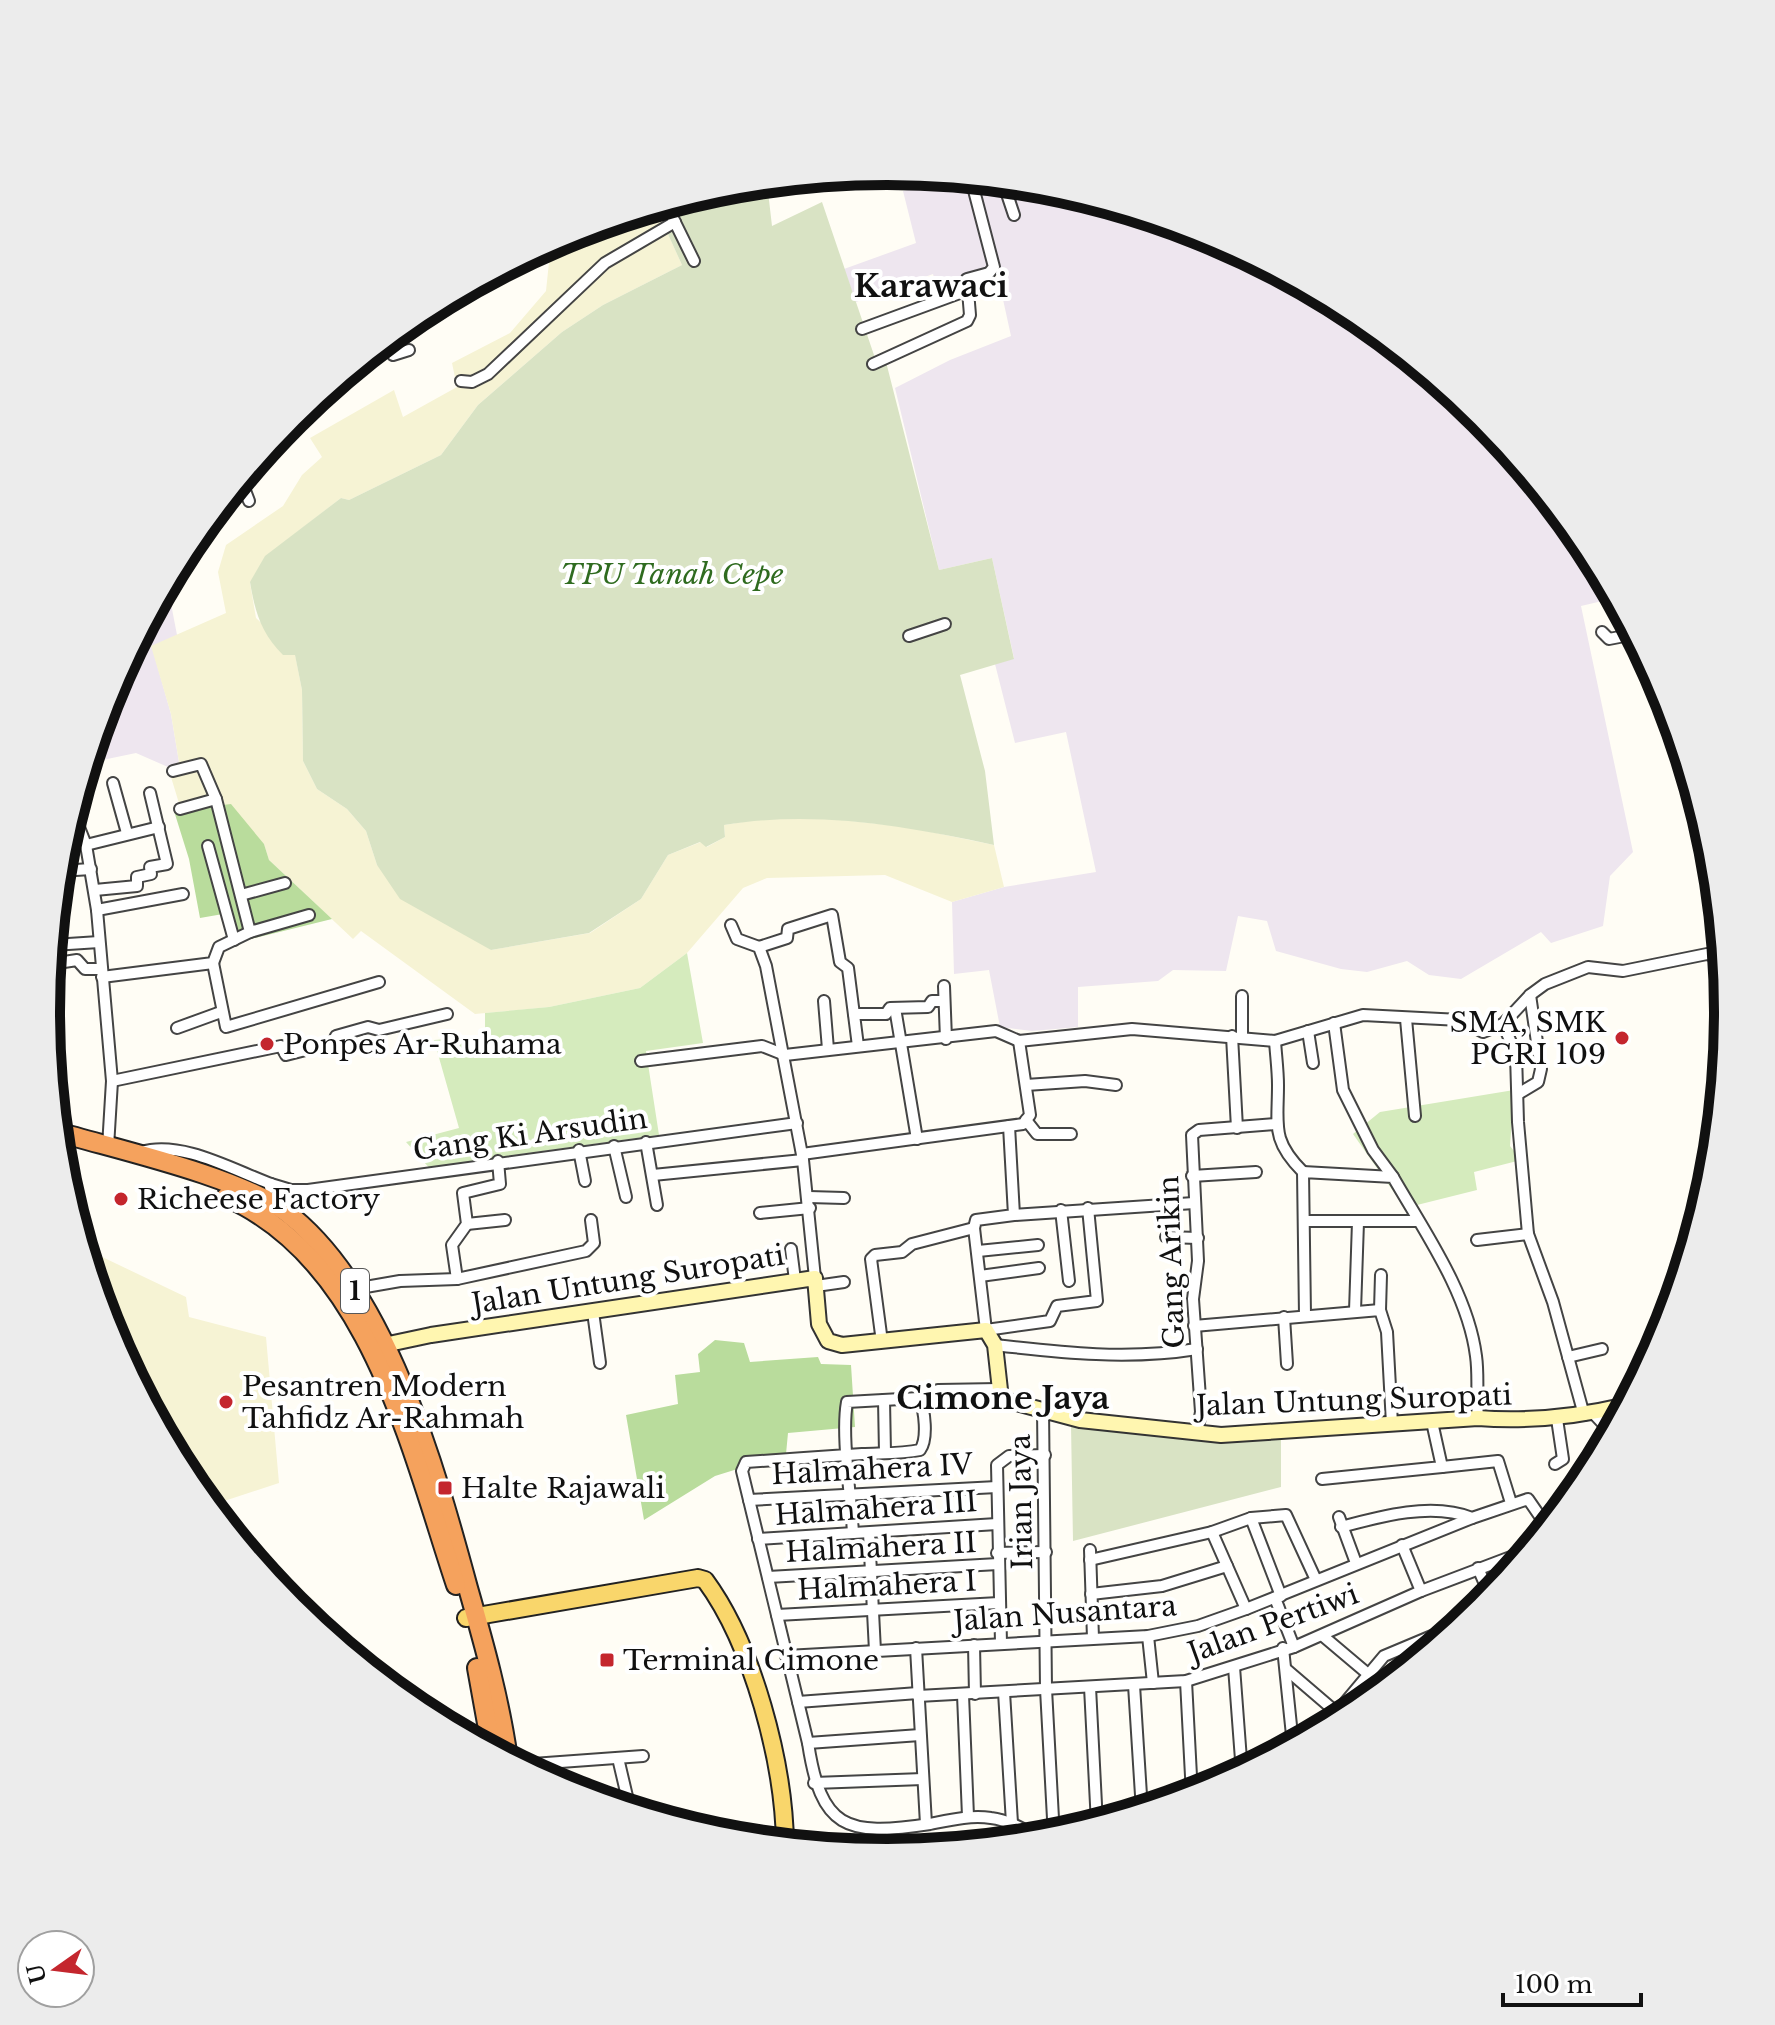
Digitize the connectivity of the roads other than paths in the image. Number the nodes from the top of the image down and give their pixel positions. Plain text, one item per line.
1 (974, 190) edge
2 (1007, 194) edge
3 (671, 214) edge
4 (1014, 215) dead end
5 (675, 222) junction
6 (694, 261) dead end
7 (968, 290) junction
8 (862, 329) dead end
9 (409, 350) dead end
10 (391, 351) edge
11 (873, 364) dead end
12 (461, 381) dead end
13 (245, 491) edge
14 (249, 501) dead end
15 (945, 624) dead end
16 (1602, 632) dead end
17 (909, 636) dead end
18 (1624, 637) edge
19 (173, 771) dead end
20 (113, 783) dead end
21 (150, 793) dead end
22 (216, 799) junction
23 (180, 809) dead end
24 (159, 827) junction
25 (81, 831) edge
26 (127, 833) junction
27 (86, 845) junction
28 (208, 846) dead end
29 (91, 869) junction
30 (73, 870) edge
31 (285, 883) dead end
32 (95, 890) junction
33 (183, 894) dead end
34 (241, 895) junction
35 (97, 910) junction
36 (309, 915) dead end
37 (731, 925) dead end
38 (250, 932) junction
39 (234, 940) junction
40 (99, 942) junction
41 (63, 944) edge
42 (759, 947) junction
43 (1713, 956) edge
44 (62, 962) edge
45 (213, 963) junction
46 (101, 973) junction
47 (379, 982) dead end
48 (944, 986) dead end
49 (1530, 995) junction
50 (1242, 996) dead end
51 (824, 1001) dead end
52 (944, 1001) junction
53 (895, 1008) junction
54 (221, 1012) junction
55 (447, 1014) dead end
56 (854, 1014) junction
57 (1406, 1019) junction
58 (1334, 1023) junction
59 (1503, 1024) junction
60 (177, 1028) dead end
61 (1308, 1031) junction
62 (1237, 1037) junction
63 (946, 1039) junction
64 (1019, 1041) junction
65 (1275, 1041) junction
66 (903, 1044) junction
67 (858, 1046) junction
68 (828, 1049) junction
69 (785, 1055) junction
70 (641, 1061) dead end
71 (1313, 1063) dead end
72 (112, 1081) junction
73 (1026, 1085) junction
74 (1116, 1085) dead end
75 (1518, 1094) junction
76 (1415, 1116) dead end
77 (1026, 1120) junction
78 (797, 1123) junction
79 (1275, 1124) junction
80 (1009, 1126) junction
81 (1237, 1128) junction
82 (1071, 1134) dead end
83 (917, 1139) junction
84 (646, 1142) junction
85 (71, 1144) edge
86 (614, 1146) junction
87 (579, 1150) junction
88 (106, 1152) junction
89 (803, 1157) junction
90 (498, 1161) junction
91 (1256, 1172) dead end
92 (1303, 1172) junction
93 (653, 1175) junction
94 (1192, 1176) junction
95 (1393, 1177) junction
96 (585, 1181) dead end
97 (268, 1192) junction
98 (626, 1197) dead end
99 (844, 1198) dead end
100 (809, 1203) junction
101 (1194, 1203) junction
102 (657, 1205) dead end
103 (1088, 1208) junction
104 (1061, 1210) junction
105 (760, 1213) dead end
106 (1014, 1215) junction
107 (505, 1220) dead end
108 (591, 1220) dead end
109 (1306, 1221) junction
110 (1418, 1221) junction
111 (1358, 1222) junction
112 (467, 1224) junction
113 (974, 1228) junction
114 (1528, 1234) junction
115 (1166, 1237) dead end
116 (1198, 1238) junction
117 (1477, 1240) dead end
118 (1038, 1245) dead end
119 (791, 1249) dead end
120 (978, 1251) junction
121 (1039, 1268) dead end
122 (1381, 1275) dead end
123 (980, 1276) junction
124 (457, 1279) junction
125 (795, 1280) junction
126 (1069, 1281) dead end
127 (815, 1282) junction
128 (844, 1282) dead end
129 (354, 1289) junction
130 (1380, 1310) junction
131 (1355, 1311) junction
132 (593, 1312) junction
133 (1305, 1315) junction
134 (1284, 1317) junction
135 (1194, 1326) junction
136 (986, 1330) junction
137 (882, 1342) junction
138 (384, 1345) junction
139 (995, 1345) junction
140 (1197, 1349) junction
141 (1602, 1349) dead end
142 (1568, 1357) junction
143 (600, 1363) dead end
144 (1287, 1364) dead end
145 (999, 1389) junction
146 (884, 1400) junction
147 (921, 1400) junction
148 (1614, 1408) edge
149 (1043, 1409) junction
150 (1589, 1414) junction
151 (1478, 1418) junction
152 (1557, 1419) junction
153 (1432, 1422) junction
154 (1392, 1424) junction
155 (1604, 1426) edge
156 (1197, 1433) junction
157 (885, 1453) junction
158 (849, 1455) junction
159 (1045, 1455) junction
160 (1555, 1464) dead end
161 (1442, 1467) junction
162 (1322, 1479) dead end
163 (997, 1487) junction
164 (851, 1493) junction
165 (749, 1500) junction
166 (1511, 1503) junction
167 (1251, 1518) junction
168 (1472, 1518) junction
169 (1542, 1518) edge
170 (997, 1524) junction
171 (1212, 1532) junction
172 (853, 1533) junction
173 (869, 1533) junction
174 (758, 1539) junction
175 (1402, 1545) junction
176 (1046, 1552) junction
177 (1511, 1556) edge
178 (998, 1559) junction
179 (1356, 1563) junction
180 (1227, 1566) junction
181 (1478, 1568) junction
182 (870, 1572) junction
183 (768, 1577) junction
184 (1316, 1580) junction
185 (1485, 1585) edge
186 (1421, 1591) junction
187 (1091, 1594) junction
188 (1278, 1597) junction
189 (999, 1603) junction
190 (872, 1609) junction
191 (1246, 1609) junction
192 (777, 1615) junction
193 (471, 1617) junction
194 (1148, 1636) junction
195 (1323, 1636) junction
196 (1093, 1638) junction
197 (1428, 1639) edge
198 (1047, 1641) junction
199 (1001, 1643) junction
200 (974, 1645) junction
201 (916, 1648) junction
202 (1288, 1648) junction
203 (875, 1651) junction
204 (786, 1656) junction
205 (1234, 1667) junction
206 (1287, 1670) junction
207 (1368, 1674) junction
208 (1186, 1681) junction
209 (1153, 1683) junction
210 (1134, 1685) junction
211 (1090, 1687) junction
212 (1046, 1689) junction
213 (1004, 1692) junction
214 (918, 1694) junction
215 (969, 1694) junction
216 (798, 1702) junction
217 (1343, 1703) edge
218 (1333, 1709) edge
219 (1292, 1734) edge
220 (920, 1735) junction
221 (490, 1738) edge
222 (808, 1743) junction
223 (506, 1747) edge
224 (643, 1756) dead end
225 (618, 1758) junction
226 (1241, 1760) edge
227 (541, 1763) edge
228 (923, 1779) junction
229 (1191, 1782) edge
230 (814, 1783) junction
231 (627, 1798) edge
232 (1141, 1800) edge
233 (1096, 1813) edge
234 (968, 1816) junction
235 (1012, 1823) junction
236 (1053, 1823) edge
237 (926, 1824) junction
238 (1022, 1829) edge
239 (784, 1833) edge

1 - 7 street
2 - 4 street
3 - 5 street
5 - 6 street
5 - 12 street
7 - 8 street
7 - 11 street
9 - 10 street
13 - 14 street
15 - 17 street
16 - 18 street
19 - 22 street
20 - 26 street
21 - 24 street
22 - 23 street
22 - 34 street
24 - 26 street
24 - 32 street
25 - 27 street
26 - 27 street
27 - 29 street
28 - 39 street
29 - 30 street
29 - 32 street
31 - 34 street
32 - 35 street
33 - 35 street
34 - 38 street
35 - 40 street
36 - 38 street
37 - 42 street
38 - 39 street
39 - 45 street
40 - 41 street
40 - 46 street
42 - 56 street
42 - 69 street
43 - 49 street
44 - 46 street
45 - 46 street
45 - 54 street
46 - 72 street
47 - 54 street
48 - 52 street
49 - 59 street
49 - 75 street
50 - 62 street
51 - 68 street
52 - 53 street
52 - 63 street
53 - 56 street
53 - 66 street
54 - 60 street
55 - 72 street
56 - 67 street
57 - 58 street
57 - 59 street
57 - 76 street
58 - 61 street
58 - 95 street
59 - 75 street
61 - 65 street
61 - 71 street
62 - 64 street
62 - 65 street
62 - 81 street
63 - 64 street
63 - 66 street
64 - 73 street
65 - 79 street
66 - 67 street
66 - 83 street
67 - 68 street
68 - 69 street
69 - 70 street
69 - 78 street
72 - 88 street
73 - 74 street
73 - 77 street
75 - 114 street
77 - 80 street
77 - 82 street
78 - 84 street, Gang Ki Arsudin
78 - 89 street
79 - 81 street, Gang Arikin
79 - 92 street
80 - 83 street
80 - 106 street
81 - 94 street, Gang Arikin
83 - 89 street
84 - 86 street, Gang Ki Arsudin
84 - 93 street
85 - 88 highway, 1
86 - 87 street, Gang Ki Arsudin
86 - 98 street
87 - 90 street, Gang Ki Arsudin
87 - 96 street
88 - 97 highway, 1
88 - 193 highway, 1
89 - 93 street
89 - 100 street
90 - 97 street, Gang Ki Arsudin
90 - 112 street
91 - 94 street
92 - 95 street
92 - 109 street
93 - 102 street
94 - 101 street, Gang Arikin
95 - 110 street
97 - 129 highway, 1
99 - 100 street
100 - 105 street
100 - 127 street
101 - 103 street
101 - 116 street, Gang Arikin
103 - 104 street
103 - 136 street
104 - 106 street
104 - 126 street
106 - 113 street
107 - 112 street
108 - 124 street
109 - 111 street
109 - 133 street
110 - 111 street
110 - 151 street
111 - 131 street
112 - 124 street
113 - 120 street
113 - 137 street
114 - 117 street
114 - 142 street
115 - 116 street
116 - 135 street, Gang Arikin
118 - 120 street
119 - 125 street
120 - 123 street
121 - 123 street
122 - 130 street
123 - 136 street
124 - 129 street
125 - 127 street, Jalan Untung Suropati
125 - 132 street, Jalan Untung Suropati
127 - 128 street
127 - 137 street, Jalan Untung Suropati
129 - 138 highway, 1
130 - 131 street
130 - 154 street
131 - 133 street
132 - 138 street, Jalan Untung Suropati
132 - 143 street
133 - 134 street
134 - 135 street
134 - 144 street
135 - 140 street, Gang Arikin
136 - 137 street, Jalan Untung Suropati
136 - 139 street
138 - 193 highway, 1
139 - 140 street
139 - 145 street
140 - 156 street, Gang Arikin
141 - 142 street
142 - 150 street
145 - 147 street
145 - 149 street, Jalan Untung Suropati
146 - 147 street
146 - 157 street
146 - 158 street
147 - 157 street
148 - 150 street, Jalan Untung Suropati
149 - 156 street, Jalan Untung Suropati
149 - 159 street, Irian Jaya
150 - 152 street, Jalan Untung Suropati
150 - 155 street
151 - 152 street, Jalan Untung Suropati
151 - 153 street, Jalan Untung Suropati
152 - 160 street
153 - 154 street, Jalan Untung Suropati
153 - 161 street
154 - 156 street, Jalan Untung Suropati
157 - 158 street
158 - 164 street
158 - 165 street
159 - 163 street
159 - 176 street, Irian Jaya
161 - 162 street
161 - 166 street
163 - 164 street, Halmahera IV
163 - 170 street
164 - 165 street, Halmahera IV
164 - 172 street
165 - 174 street
166 - 168 street
166 - 169 street
167 - 171 street
167 - 184 street
167 - 188 street
168 - 175 street, Jalan Nusantara
168 - 179 street
170 - 173 street, Halmahera III
170 - 178 street
171 - 180 street
171 - 187 street
172 - 173 street, Halmahera III
172 - 174 street, Halmahera III
173 - 182 street
174 - 183 street
175 - 179 street, Jalan Nusantara
175 - 186 street
176 - 178 street, Halmahera II
176 - 198 street, Irian Jaya
177 - 181 street, Jalan Pertiwi
178 - 182 street, Halmahera II
178 - 189 street
179 - 184 street, Jalan Nusantara
180 - 187 street
180 - 191 street
181 - 185 street
181 - 186 street, Jalan Pertiwi
182 - 183 street, Halmahera II
182 - 190 street
183 - 192 street
184 - 188 street, Jalan Nusantara
186 - 195 street, Jalan Pertiwi
187 - 196 street
188 - 191 street, Jalan Nusantara
188 - 202 street
189 - 190 street, Halmahera I
189 - 199 street
190 - 192 street, Halmahera I
190 - 203 street
191 - 194 street, Jalan Nusantara
192 - 204 street
193 - 221 highway, 1
193 - 223 highway, 1
193 - 239 main road
194 - 196 street, Jalan Nusantara
194 - 209 street
195 - 202 street, Jalan Pertiwi
195 - 207 street
196 - 198 street, Jalan Nusantara
197 - 207 street
198 - 199 street, Jalan Nusantara
198 - 212 street, Irian Jaya
199 - 200 street, Jalan Nusantara
200 - 201 street, Jalan Nusantara
200 - 215 street
201 - 203 street, Jalan Nusantara
201 - 214 street
202 - 205 street, Jalan Pertiwi
202 - 206 street
203 - 204 street, Jalan Nusantara
204 - 216 street
205 - 208 street, Jalan Pertiwi
205 - 226 street
206 - 218 street
206 - 219 street
207 - 217 street
208 - 209 street, Jalan Pertiwi
208 - 229 street
209 - 210 street, Jalan Pertiwi
210 - 211 street, Jalan Pertiwi
210 - 232 street
211 - 212 street, Jalan Pertiwi
211 - 233 street
212 - 213 street, Jalan Pertiwi
212 - 236 street, Irian Jaya
213 - 215 street, Jalan Pertiwi
213 - 235 street
214 - 215 street, Jalan Pertiwi
214 - 216 street, Jalan Pertiwi
214 - 220 street
215 - 234 street
216 - 222 street
220 - 222 street
220 - 228 street
222 - 230 street
224 - 225 street
225 - 227 street
225 - 231 street
228 - 230 street
228 - 237 street
230 - 237 street
234 - 235 street
234 - 237 street
235 - 238 street

